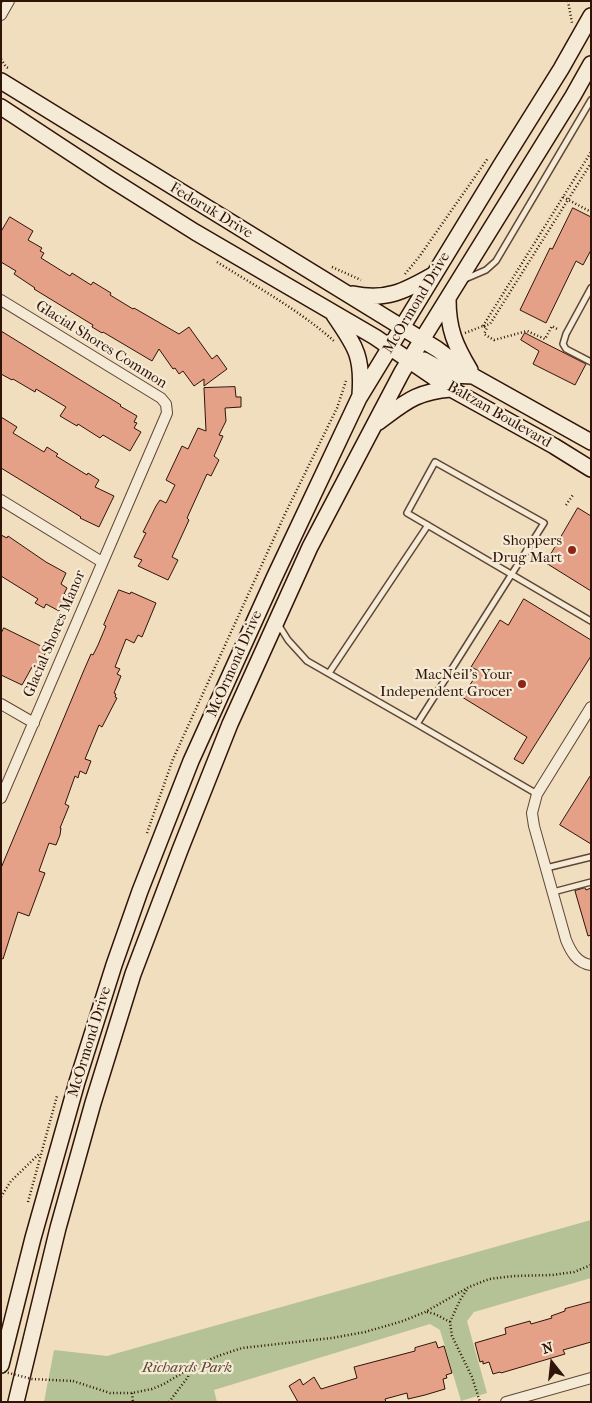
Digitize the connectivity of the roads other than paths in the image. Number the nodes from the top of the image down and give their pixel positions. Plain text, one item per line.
1 (10, 1) edge
2 (1, 15) edge
3 (591, 16) edge
4 (591, 64) edge
5 (1, 81) edge
6 (591, 100) edge
7 (1, 107) edge
8 (433, 275) junction
9 (458, 283) junction
10 (591, 287) edge
11 (344, 293) junction
12 (448, 299) junction
13 (1, 300) edge
14 (330, 310) junction
15 (402, 328) junction
16 (421, 339) junction
17 (390, 346) junction
18 (411, 356) junction
19 (591, 362) edge
20 (473, 376) junction
21 (451, 389) junction
22 (359, 398) junction
23 (374, 426) junction
24 (590, 440) edge
25 (591, 469) edge
26 (1, 500) edge
27 (428, 525) junction
28 (102, 562) junction
29 (513, 574) junction
30 (277, 621) junction
31 (591, 621) edge
32 (329, 674) junction
33 (1, 704) edge
34 (591, 707) edge
35 (34, 723) junction
36 (418, 724) junction
37 (537, 794) junction
38 (1, 798) edge
39 (591, 857) edge
40 (546, 868) junction
41 (591, 882) edge
42 (552, 892) junction
43 (591, 965) edge
44 (1, 1365) edge
45 (591, 1378) edge
46 (16, 1402) edge
47 (506, 1402) edge

1 - 2 street
3 - 8 main road, McOrmond Drive
4 - 9 main road, McOrmond Drive
5 - 11 main road, Fedoruk Drive
6 - 9 lane
7 - 14 main road, Fedoruk Drive
8 - 11 main road
8 - 15 main road, McOrmond Drive
9 - 12 main road, McOrmond Drive
10 - 19 lane
11 - 15 main road, Fedoruk Drive
12 - 16 main road, McOrmond Drive
12 - 20 main road
13 - 28 street, Glacial Shores Common
14 - 17 main road, Fedoruk Drive
14 - 22 main road
15 - 16 main road, Fedoruk Drive
15 - 17 main road, McOrmond Drive
16 - 18 main road, McOrmond Drive
16 - 20 main road, Baltzan Boulevard
17 - 18 main road, Fedoruk Drive
17 - 22 main road, McOrmond Drive
18 - 20 main road
18 - 21 main road, Baltzan Boulevard
18 - 23 main road, McOrmond Drive
20 - 24 main road, Baltzan Boulevard
21 - 23 main road
21 - 25 main road, Baltzan Boulevard
22 - 44 main road, McOrmond Drive
23 - 30 main road, McOrmond Drive
26 - 28 street, Glacial Shores Manor
27 - 29 lane
27 - 29 lane
27 - 32 lane
28 - 35 street, Glacial Shores Manor
29 - 31 lane
29 - 36 lane
30 - 32 lane
30 - 46 main road, McOrmond Drive
32 - 36 lane
33 - 35 street
34 - 37 street
35 - 38 street, Glacial Shores Manor
36 - 37 lane
37 - 40 street
39 - 40 lane
40 - 42 street
41 - 42 lane
42 - 43 street
45 - 47 street

